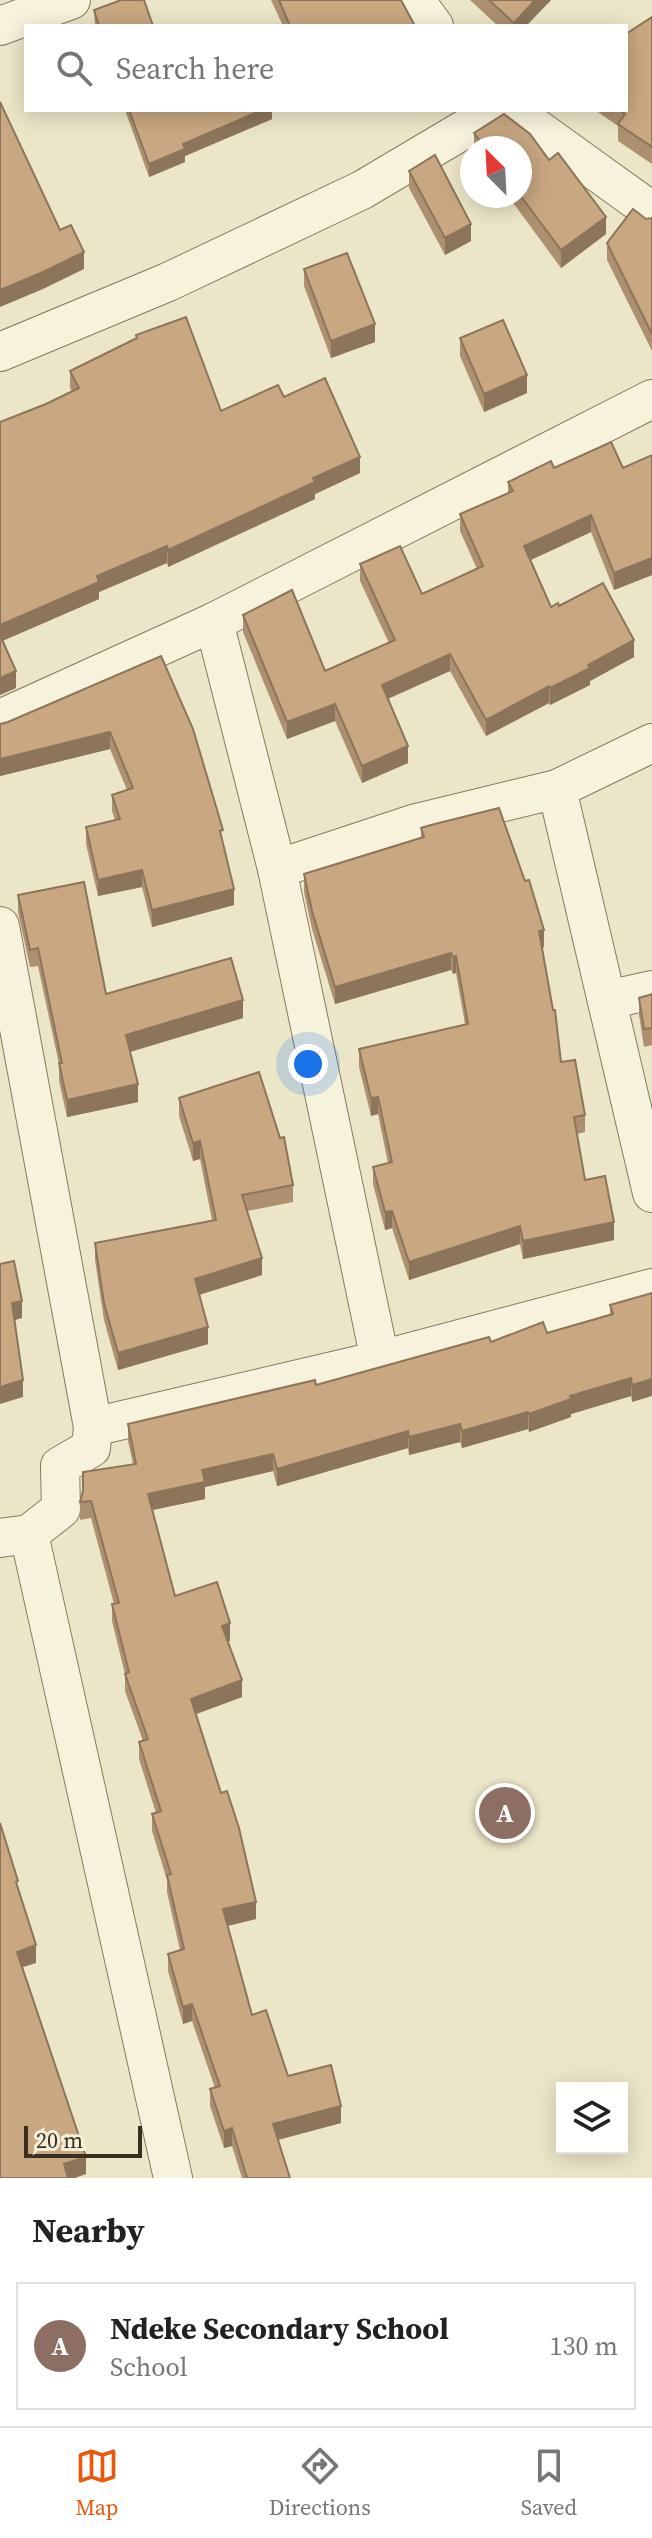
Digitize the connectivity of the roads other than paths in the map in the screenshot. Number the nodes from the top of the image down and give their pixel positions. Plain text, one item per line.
1 (71, 0) edge
2 (415, 0) edge
3 (433, 24) edge
4 (0, 26) edge
5 (494, 112) edge
6 (514, 112) edge
7 (652, 215) edge
8 (0, 352) edge
9 (652, 399) edge
10 (214, 622) junction
11 (0, 719) edge
12 (652, 743) edge
13 (557, 789) junction
14 (277, 869) junction
15 (0, 926) edge
16 (652, 990) edge
17 (607, 1000) junction
18 (652, 1193) edge
19 (652, 1288) edge
20 (380, 1360) junction
21 (93, 1427) junction
22 (15, 1536) edge
23 (173, 2178) edge

1 - 4 street
2 - 3 street
5 - 8 street
6 - 7 street
9 - 10 street
10 - 11 street
10 - 14 street
12 - 13 street
13 - 14 street
13 - 17 street
14 - 20 street
15 - 21 street
16 - 17 street
17 - 18 street
19 - 20 street
20 - 21 street
21 - 22 street
22 - 23 street

